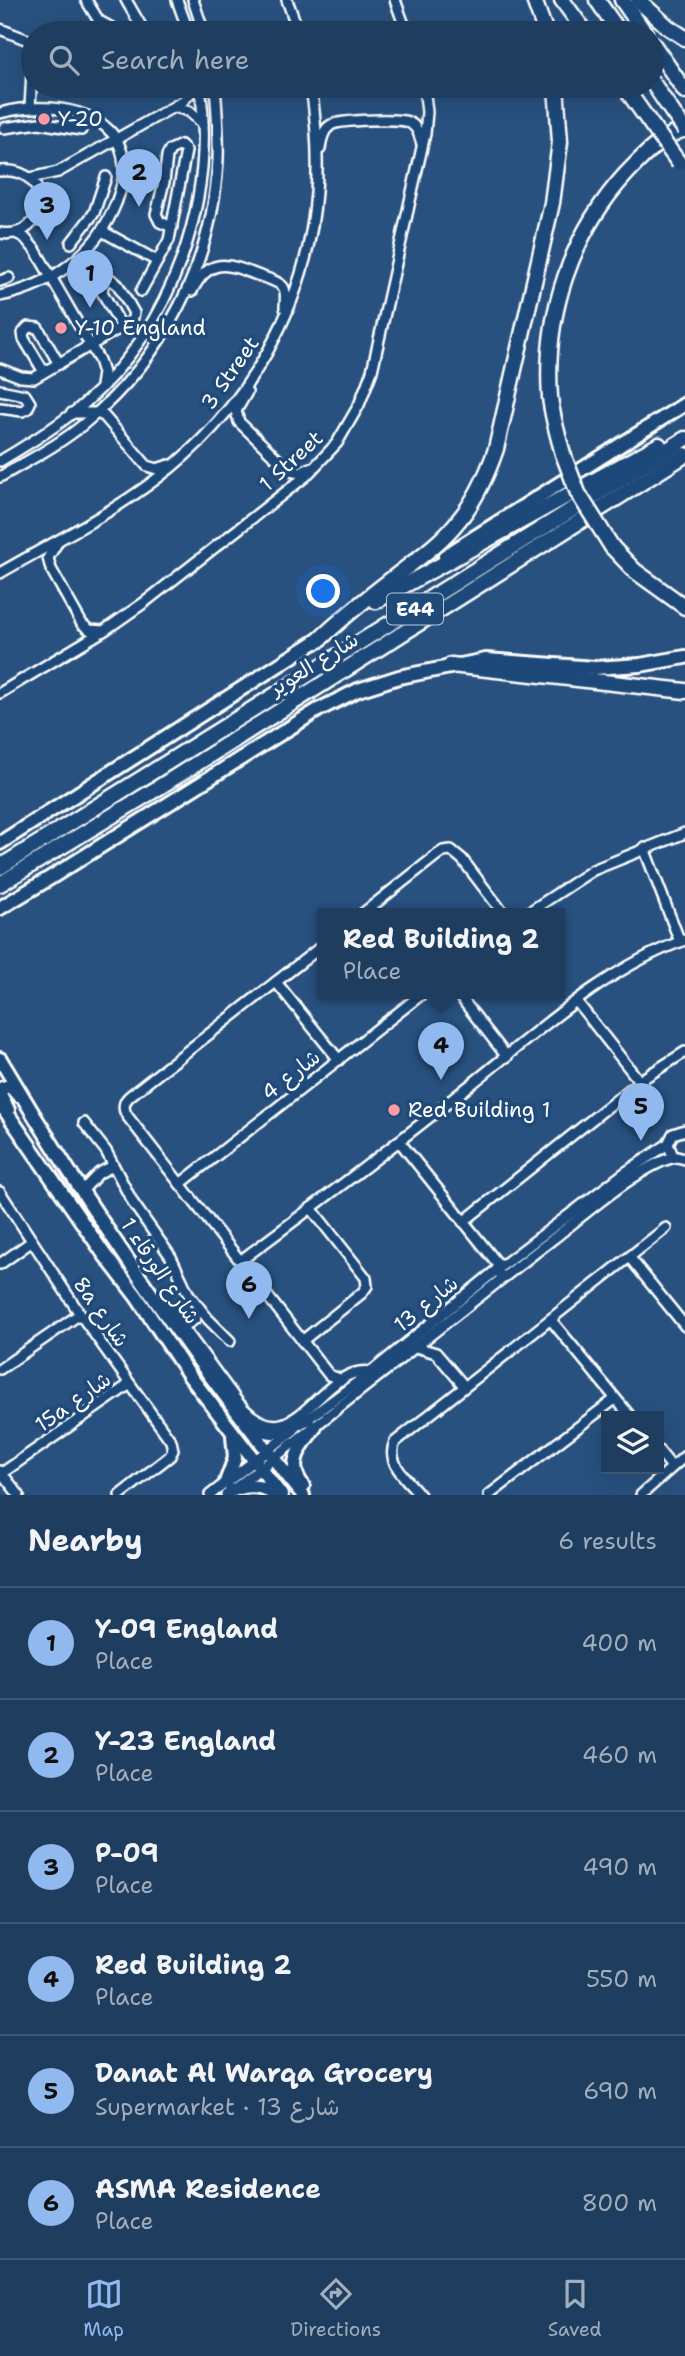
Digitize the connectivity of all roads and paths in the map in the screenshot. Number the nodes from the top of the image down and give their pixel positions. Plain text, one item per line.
1 (86, 0) edge
2 (126, 0) edge
3 (177, 0) edge
4 (193, 0) edge
5 (287, 0) edge
6 (395, 0) edge
7 (534, 0) edge
8 (562, 0) edge
9 (597, 0) edge
10 (622, 0) edge
11 (638, 0) edge
12 (99, 21) edge
13 (138, 21) edge
14 (185, 21) edge
15 (200, 21) edge
16 (295, 21) edge
17 (403, 21) edge
18 (542, 21) edge
19 (577, 21) edge
20 (612, 21) edge
21 (637, 21) edge
22 (661, 21) edge
23 (664, 23) edge
24 (0, 29) edge
25 (21, 37) edge
26 (685, 38) edge
27 (664, 60) edge
28 (685, 91) edge
29 (33, 98) edge
30 (187, 98) edge
31 (200, 98) edge
32 (215, 98) edge
33 (312, 98) edge
34 (425, 98) edge
35 (557, 98) edge
36 (632, 98) edge
37 (663, 98) edge
38 (173, 107) junction
39 (33, 108) junction
40 (0, 113) edge
41 (35, 123) junction
42 (203, 124) junction
43 (4, 128) dead end
44 (685, 130) edge
45 (81, 131) dead end
46 (115, 140) junction
47 (422, 146) junction
48 (317, 164) junction
49 (682, 167) edge
50 (0, 171) edge
51 (58, 172) junction
52 (106, 177) dead end
53 (30, 178) junction
54 (39, 194) junction
55 (90, 220) junction
56 (33, 223) junction
57 (172, 227) junction
58 (103, 228) junction
59 (0, 233) edge
60 (16, 233) junction
61 (71, 243) dead end
62 (36, 251) junction
63 (157, 261) junction
64 (52, 278) junction
65 (141, 291) dead end
66 (0, 296) edge
67 (284, 319) junction
68 (122, 327) junction
69 (167, 331) junction
70 (90, 345) junction
71 (99, 360) junction
72 (123, 362) junction
73 (59, 364) junction
74 (0, 369) edge
75 (44, 372) junction
76 (253, 377) junction
77 (101, 387) junction
78 (0, 390) edge
79 (685, 404) edge
80 (0, 408) edge
81 (72, 413) junction
82 (97, 413) junction
83 (685, 432) edge
84 (685, 439) edge
85 (328, 454) junction
86 (685, 456) edge
87 (182, 457) junction
88 (0, 461) edge
89 (0, 477) edge
90 (60, 539) junction
91 (0, 573) edge
92 (376, 601) junction
93 (685, 607) edge
94 (105, 630) junction
95 (318, 641) junction
96 (685, 657) edge
97 (451, 665) junction
98 (685, 691) edge
99 (0, 693) edge
100 (685, 833) edge
101 (0, 843) edge
102 (644, 848) junction
103 (17, 865) junction
104 (0, 867) edge
105 (50, 878) junction
106 (0, 884) edge
107 (0, 893) edge
108 (0, 908) edge
109 (370, 908) edge
110 (500, 908) edge
111 (535, 908) edge
112 (0, 915) edge
113 (683, 941) edge
114 (317, 950) edge
115 (276, 982) junction
116 (416, 999) edge
117 (462, 999) edge
118 (577, 1002) junction
119 (685, 1052) edge
120 (507, 1057) junction
121 (0, 1059) edge
122 (339, 1060) junction
123 (640, 1082) junction
124 (0, 1103) edge
125 (31, 1111) junction
126 (9, 1116) junction
127 (84, 1123) dead end
128 (685, 1130) edge
129 (399, 1141) junction
130 (668, 1144) junction
131 (680, 1158) edge
132 (113, 1166) junction
133 (180, 1184) junction
134 (83, 1190) junction
135 (0, 1192) edge
136 (311, 1208) junction
137 (463, 1222) junction
138 (666, 1228) dead end
139 (31, 1241) junction
140 (485, 1249) junction
141 (630, 1258) junction
142 (509, 1260) junction
143 (240, 1261) junction
144 (0, 1264) edge
145 (499, 1268) junction
146 (487, 1277) junction
147 (146, 1284) junction
148 (466, 1307) junction
149 (199, 1308) junction
150 (80, 1314) junction
151 (551, 1320) junction
152 (685, 1326) edge
153 (183, 1327) junction
154 (435, 1331) junction
155 (230, 1340) dead end
156 (302, 1341) junction
157 (170, 1346) junction
158 (416, 1347) junction
159 (436, 1353) junction
160 (0, 1369) edge
161 (372, 1372) junction
162 (329, 1375) junction
163 (342, 1380) junction
164 (130, 1384) junction
165 (464, 1386) junction
166 (327, 1392) junction
167 (615, 1399) junction
168 (626, 1411) edge
169 (245, 1421) junction
170 (311, 1423) junction
171 (231, 1433) junction
172 (685, 1456) edge
173 (664, 1457) edge
174 (263, 1460) junction
175 (672, 1467) junction
176 (1, 1472) edge
177 (228, 1489) edge
178 (19, 1495) edge
179 (120, 1495) edge
180 (210, 1495) edge
181 (274, 1495) edge
182 (281, 1495) edge
183 (293, 1495) edge
184 (306, 1495) edge
185 (420, 1495) edge
186 (489, 1495) edge
187 (641, 1495) edge

1 - 12 street
2 - 13 street
3 - 14 street
4 - 15 street
5 - 16 street
6 - 17 street
7 - 18 highway
8 - 19 highway
9 - 20 highway
10 - 21 highway
11 - 22 highway
23 - 26 highway
24 - 25 street
27 - 28 highway
29 - 39 street
30 - 38 street
31 - 42 street
32 - 69 street
33 - 48 street, 3 Street
34 - 47 street, 1 Street
35 - 95 highway
36 - 49 highway, bridge
37 - 44 highway, bridge
38 - 42 street
38 - 46 street
39 - 40 street
39 - 41 street
39 - 46 street
41 - 43 street
41 - 45 street
42 - 72 street
44 - 93 highway, bridge
46 - 51 street
46 - 58 street
47 - 48 street
47 - 85 street, 1 Street
48 - 67 street, 3 Street
50 - 53 street
51 - 53 street
51 - 54 street
52 - 55 street
53 - 54 street
54 - 56 street
55 - 58 street
55 - 61 street
56 - 60 street
56 - 62 street
57 - 57 street
57 - 63 street
58 - 63 street
58 - 64 street
59 - 60 street
60 - 62 street
62 - 64 street
63 - 65 street
64 - 66 street
64 - 70 street
67 - 69 street
67 - 76 street, 3 Street
68 - 68 street
68 - 70 street
69 - 82 street
70 - 71 street
70 - 73 street
71 - 72 street
71 - 77 street
72 - 77 street
73 - 75 street
73 - 75 street
74 - 75 street
76 - 85 street
76 - 87 street, 3 Street
77 - 81 street
78 - 80 street
79 - 92 main road
81 - 82 street
81 - 88 street
82 - 87 street
82 - 89 street
83 - 92 highway
84 - 103 highway, شارع العوير / E44
85 - 94 street, 1 Street
86 - 103 highway, شارع العوير / E44
87 - 90 street, 3 Street
90 - 91 street, 3 Street
90 - 94 street
92 - 95 main road
94 - 99 street, 1 Street
95 - 101 main road
96 - 97 main road
97 - 98 highway
97 - 105 main road
100 - 102 street
102 - 111 street
102 - 113 street
103 - 104 highway, شارع العوير / E44
103 - 106 highway, شارع العوير / E44
103 - 107 highway
105 - 108 main road
105 - 112 main road
109 - 110 street
113 - 118 street
114 - 115 street
115 - 122 street
115 - 133 street
116 - 122 street, شارع 4
117 - 120 street
118 - 120 street
118 - 123 street
119 - 123 street
120 - 129 street
121 - 125 main road, شارع الورقاء 1
122 - 133 street, شارع 4
123 - 137 street
124 - 126 main road, شارع الورقاء 1
125 - 126 main road
125 - 134 main road, شارع الورقاء 1
126 - 157 main road, شارع الورقاء 1
127 - 132 street
128 - 130 street, شارع 13
129 - 136 street
129 - 137 street
130 - 131 street
130 - 142 street, شارع 13
131 - 148 street, شارع 13
132 - 134 street
132 - 149 street
133 - 143 street
134 - 147 main road, شارع الورقاء 1
135 - 139 street, 8a شارع
136 - 143 street
136 - 156 street
137 - 140 street
138 - 141 street
139 - 144 street
139 - 150 street, 8a شارع
140 - 142 street
140 - 145 street
140 - 146 street
141 - 151 street
141 - 152 street
142 - 145 street, شارع 13
143 - 156 street
145 - 146 street, شارع 13
145 - 148 street
146 - 161 street, شارع 13
147 - 153 street
147 - 169 main road, شارع الورقاء 1
148 - 154 street, شارع 13
149 - 153 street
149 - 155 street
150 - 160 street
150 - 164 street, 8a شارع
151 - 165 street
151 - 167 street
153 - 166 street
154 - 158 street, شارع 13
154 - 159 street
156 - 162 street
157 - 171 main road, شارع الورقاء 1
157 - 174 main road
158 - 159 street
158 - 170 street, شارع 13
159 - 165 street
161 - 163 street
161 - 170 street, شارع 13
162 - 163 street
162 - 166 street
163 - 166 street
164 - 176 street, 15a شارع
164 - 179 street, 8a شارع
165 - 185 street
167 - 168 street
167 - 186 street
169 - 170 main road
169 - 174 main road, شارع الورقاء 1
170 - 174 street, شارع 13
170 - 184 main road
171 - 174 main road, شارع الورقاء 1
171 - 177 main road
172 - 175 street
173 - 175 street
174 - 177 street, شارع 13
174 - 182 main road, شارع الورقاء 1
174 - 183 main road
174 - 184 main road, شارع الورقاء 1
175 - 187 street
176 - 178 street
177 - 180 street, شارع 13
177 - 181 main road

